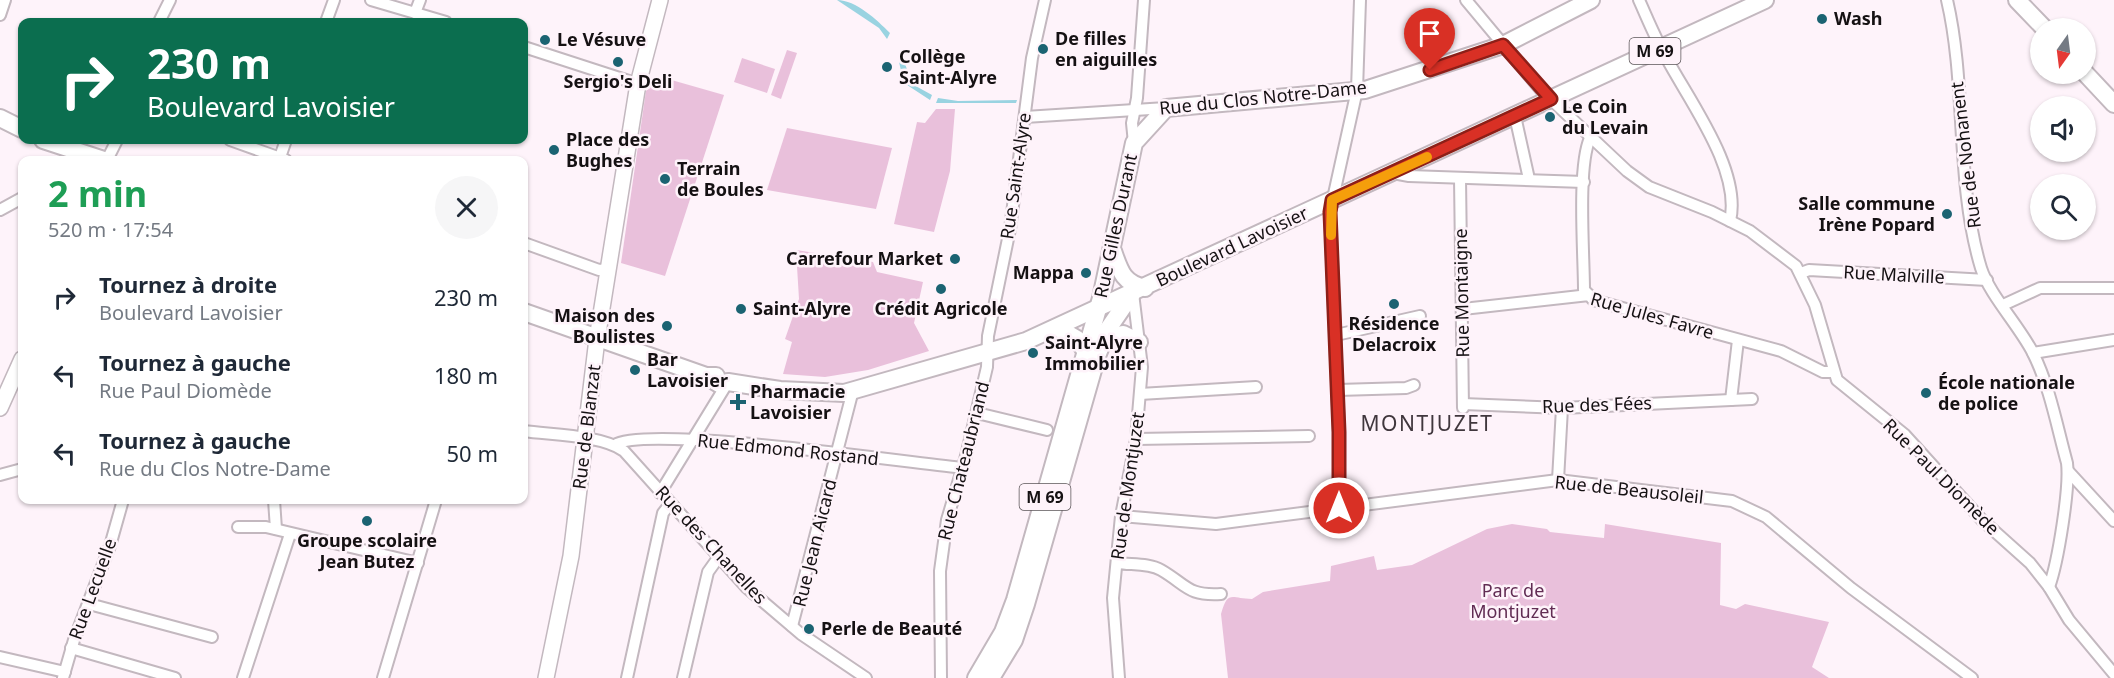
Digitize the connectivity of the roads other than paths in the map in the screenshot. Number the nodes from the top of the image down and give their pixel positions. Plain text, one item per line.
1 (5, 0) edge
2 (170, 0) edge
3 (334, 0) edge
4 (370, 0) edge
5 (420, 0) edge
6 (660, 0) edge
7 (1045, 0) edge
8 (1144, 0) edge
9 (1360, 0) edge
10 (1466, 0) edge
11 (1591, 0) edge
12 (1640, 0) edge
13 (1765, 0) edge
14 (1947, 0) edge
15 (2017, 0) edge
16 (415, 13) junction
17 (0, 15) edge
18 (161, 18) edge
19 (327, 18) edge
20 (432, 18) edge
21 (2034, 18) edge
22 (1503, 45) junction
23 (528, 48) edge
24 (1661, 48) junction
25 (638, 84) junction
26 (2095, 84) edge
27 (1357, 90) junction
28 (1551, 99) junction
29 (2114, 104) edge
30 (1166, 108) junction
31 (1133, 110) junction
32 (1515, 116) junction
33 (1025, 117) junction
34 (0, 118) edge
35 (0, 126) edge
36 (18, 129) edge
37 (18, 131) edge
38 (1590, 138) junction
39 (1134, 143) junction
40 (50, 144) edge
41 (240, 144) edge
42 (71, 155) edge
43 (272, 156) edge
44 (1392, 172) junction
45 (1460, 178) junction
46 (1529, 179) junction
47 (1584, 182) junction
48 (18, 200) edge
49 (1332, 200) junction
50 (0, 210) edge
51 (1730, 220) junction
52 (528, 244) edge
53 (1113, 250) junction
54 (608, 269) junction
55 (1800, 273) junction
56 (1987, 280) junction
57 (2114, 288) edge
58 (1139, 291) junction
59 (1589, 296) junction
60 (2003, 304) junction
61 (1098, 309) junction
62 (1463, 309) junction
63 (528, 313) edge
64 (1420, 316) dead end
65 (1058, 328) junction
66 (1336, 335) junction
67 (597, 339) junction
68 (1103, 339) junction
69 (1738, 340) junction
70 (2114, 340) edge
71 (1139, 342) junction
72 (988, 352) junction
73 (1086, 352) junction
74 (2033, 353) junction
75 (18, 368) edge
76 (1833, 372) junction
77 (729, 382) junction
78 (1414, 385) dead end
79 (1256, 387) dead end
80 (853, 390) junction
81 (1338, 390) junction
82 (1140, 394) junction
83 (1752, 399) dead end
84 (1731, 400) junction
85 (1463, 406) joint
86 (0, 408) edge
87 (1562, 408) junction
88 (977, 413) junction
89 (1047, 430) dead end
90 (528, 431) edge
91 (1309, 436) dead end
92 (1136, 439) junction
93 (585, 440) junction
94 (694, 440) junction
95 (615, 445) junction
96 (838, 455) junction
97 (963, 468) junction
98 (18, 469) edge
99 (2068, 471) junction
100 (0, 475) edge
101 (1558, 480) junction
102 (660, 493) junction
103 (122, 504) edge
104 (274, 504) edge
105 (435, 504) edge
106 (670, 504) junction
107 (1339, 508) junction
108 (1121, 516) junction
109 (2114, 521) edge
110 (238, 527) dead end
111 (276, 529) junction
112 (291, 534) junction
113 (718, 558) junction
114 (417, 563) junction
115 (1118, 563) junction
116 (2049, 586) junction
117 (1221, 594) dead end
118 (88, 604) junction
119 (792, 626) junction
120 (212, 637) dead end
121 (72, 648) junction
122 (0, 657) edge
123 (2114, 674) edge
124 (64, 675) edge
125 (175, 678) edge
126 (243, 678) edge
127 (383, 678) edge
128 (546, 678) edge
129 (627, 678) edge
130 (683, 678) edge
131 (866, 678) edge
132 (941, 678) edge
133 (976, 678) edge
134 (991, 678) edge
135 (1119, 678) edge
136 (1972, 678) edge

1 - 17 street
2 - 18 street
3 - 19 street
4 - 16 street
5 - 16 street
6 - 25 street, Rue de Blanzat
7 - 33 street, Rue Saint-Alyre
8 - 31 street, Rue Gilles Durant
9 - 27 street
10 - 22 street, Rue Paul Diomède
11 - 22 main road, Rue du Clos Notre-Dame
12 - 24 street
13 - 24 main road, Boulevard Lavoisier / M 69
14 - 56 street, Rue de Nohanent
15 - 21 main road
16 - 20 street
22 - 27 main road, Rue du Clos Notre-Dame
22 - 28 street, Rue Paul Diomède
23 - 25 street
24 - 28 main road, Boulevard Lavoisier / M 69
24 - 51 street
25 - 54 street, Rue de Blanzat
26 - 29 main road
27 - 30 main road, Rue du Clos Notre-Dame
27 - 49 street
28 - 32 main road, Boulevard Lavoisier / M 69
28 - 38 street, Rue Paul Diomède
30 - 31 street, Rue du Clos Notre-Dame
30 - 39 main road, Rue Gilles Durant
31 - 33 street, Rue du Clos Notre-Dame
31 - 39 street, Rue Gilles Durant
32 - 44 main road, Boulevard Lavoisier / M 69
32 - 46 street
33 - 72 street, Rue Saint-Alyre
34 - 36 main road
35 - 37 main road
38 - 47 street
38 - 51 street, Rue Paul Diomède
39 - 53 main road, Rue Gilles Durant / M 69
40 - 42 main road
41 - 43 street
44 - 45 street
44 - 49 main road, Boulevard Lavoisier / M 69
45 - 46 street
45 - 62 street, Rue Montaigne
46 - 47 street
47 - 59 street
48 - 50 street
49 - 58 main road, Boulevard Lavoisier / M 69
49 - 66 street
51 - 55 street, Rue Paul Diomède
52 - 54 street
53 - 58 main road
53 - 61 main road, Rue Gilles Durant / M 69
54 - 67 street, Rue de Blanzat
55 - 56 street, Rue Malville
55 - 76 street, Rue Paul Diomède
56 - 60 street, Rue de Nohanent
57 - 60 street
58 - 61 main road, Boulevard Lavoisier
58 - 68 main road, M 69
58 - 71 street, Rue de Montjuzet
59 - 62 street, Rue Jules Favre
59 - 69 street, Rue Jules Favre
60 - 74 street, Rue de Nohanent
61 - 65 main road, Boulevard Lavoisier
61 - 73 main road, M 69
62 - 85 street, Rue Montaigne
63 - 67 main road, Boulevard Lavoisier
64 - 66 street
65 - 72 main road, Boulevard Lavoisier
65 - 73 main road
66 - 81 street
67 - 77 main road, Boulevard Lavoisier
67 - 93 street, Rue de Blanzat
68 - 71 main road
68 - 134 main road, M 69
69 - 76 street, Rue Jules Favre
69 - 84 street
70 - 74 street
71 - 82 street, Rue de Montjuzet
72 - 80 main road, Boulevard Lavoisier
72 - 88 street, Rue Chateaubriand
73 - 133 main road, M 69
74 - 99 street, Rue de Nohanent
75 - 86 street
76 - 116 street, Rue Paul Diomède
77 - 80 main road, Boulevard Lavoisier
77 - 94 street
78 - 81 street
79 - 82 street
80 - 96 street, Rue Jean Aicard
81 - 107 street
82 - 92 street, Rue de Montjuzet
83 - 84 street, Rue des Fées
84 - 87 street, Rue des Fées
85 - 87 street, Rue des Fées
87 - 101 street
88 - 89 street
88 - 97 street, Rue Chateaubriand
90 - 93 street
91 - 92 street
92 - 108 street, Rue de Montjuzet
93 - 95 street
93 - 128 street, Rue de Blanzat
94 - 95 street, Rue Edmond Rostand
94 - 96 street, Rue Edmond Rostand
94 - 102 street
95 - 102 street, Rue des Chanelles
96 - 97 street, Rue Edmond Rostand
96 - 119 street, Rue Jean Aicard
97 - 132 street, Rue Chateaubriand
98 - 100 street
99 - 109 street
99 - 116 street, Rue de Nohanent
101 - 107 street, Rue de Beausoleil
101 - 136 street, Rue de Beausoleil
102 - 106 street, Rue des Chanelles
103 - 118 street, Rue Lecuelle
104 - 111 street
105 - 114 street
106 - 113 street, Rue des Chanelles
106 - 129 street
107 - 108 street, Rue de Beausoleil
108 - 115 street, Rue de Montjuzet
110 - 111 street
111 - 112 street
112 - 114 street
112 - 126 street
113 - 119 street, Rue des Chanelles
113 - 130 street
114 - 127 street
115 - 117 street
115 - 135 street, Rue de Montjuzet
116 - 123 street
118 - 120 street
118 - 121 street, Rue Lecuelle
119 - 131 street, Rue des Chanelles
121 - 124 street, Rue Lecuelle
121 - 125 street
122 - 124 street

